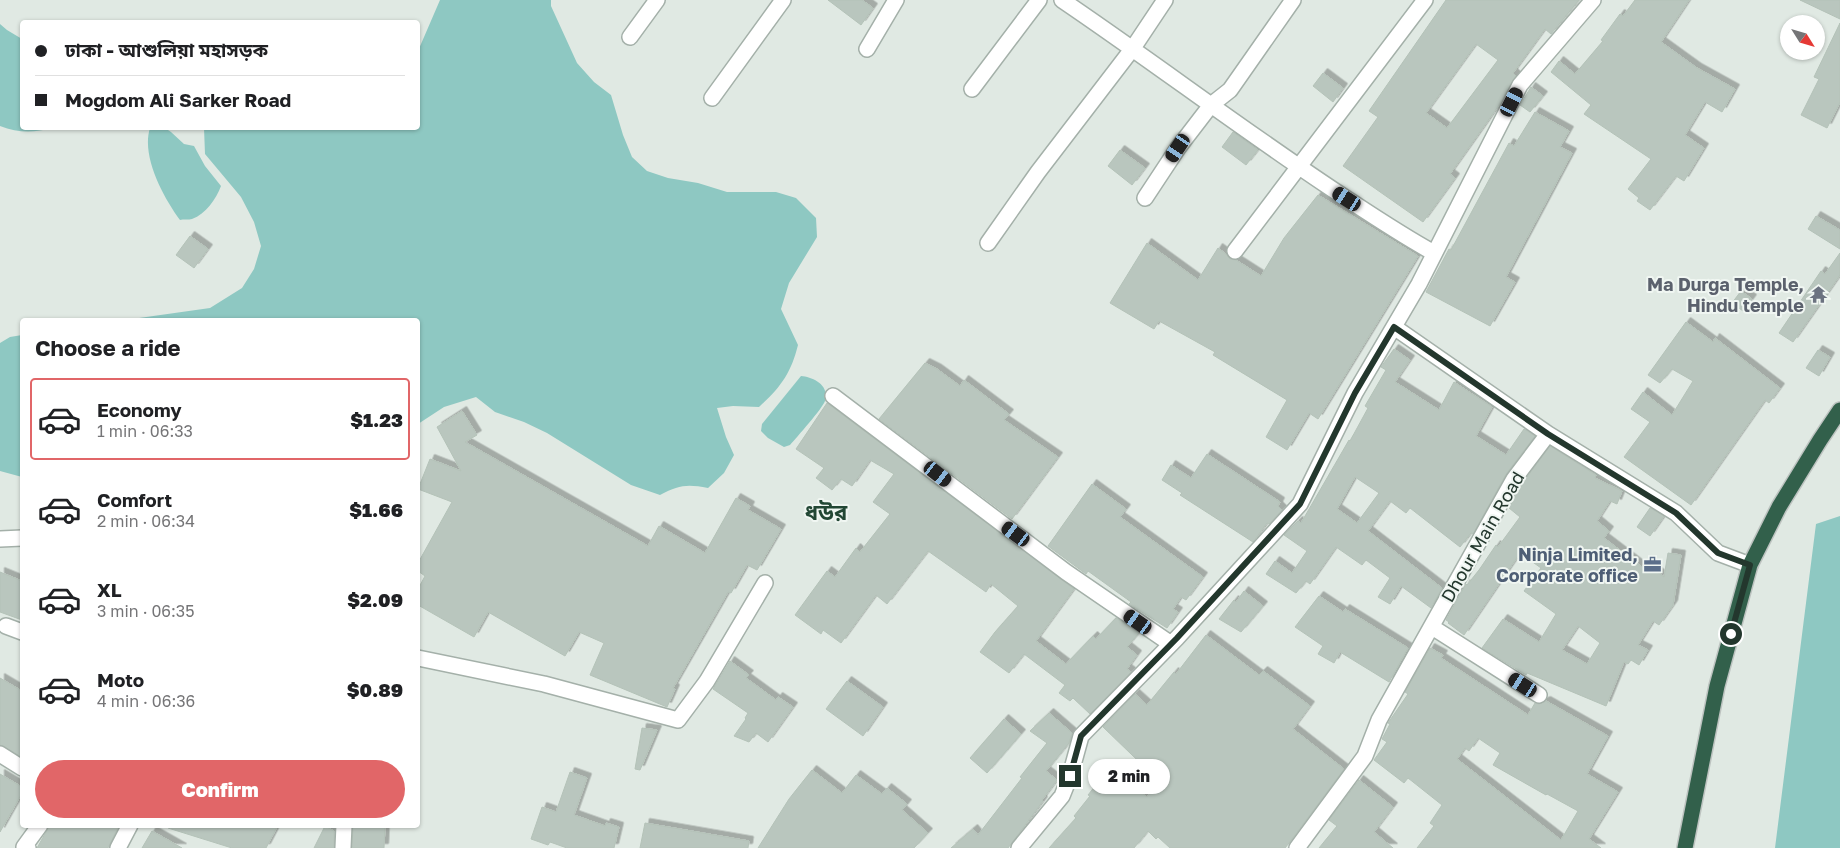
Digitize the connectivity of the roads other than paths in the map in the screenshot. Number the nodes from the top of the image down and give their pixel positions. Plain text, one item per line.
1 (657, 0) edge
2 (783, 0) edge
3 (896, 0) edge
4 (1039, 0) edge
5 (1062, 0) edge
6 (1165, 0) edge
7 (1292, 0) edge
8 (1425, 0) edge
9 (1593, 0) edge
10 (630, 37) dead end
11 (1133, 48) junction
12 (867, 49) dead end
13 (972, 89) dead end
14 (712, 98) dead end
15 (1211, 105) junction
16 (1300, 168) junction
17 (1144, 198) dead end
18 (988, 243) dead end
19 (1235, 251) dead end
20 (1434, 253) junction
21 (1394, 327) junction
22 (833, 396) dead end
23 (1840, 410) edge
24 (1548, 434) junction
25 (20, 538) edge
26 (0, 539) edge
27 (1750, 565) junction
28 (765, 582) dead end
29 (6, 626) dead end
30 (1432, 627) junction
31 (20, 631) edge
32 (1171, 644) junction
33 (420, 658) edge
34 (1539, 695) dead end
35 (0, 754) edge
36 (20, 767) edge
37 (38, 828) edge
38 (128, 828) edge
39 (344, 828) edge
40 (28, 848) edge
41 (118, 848) edge
42 (343, 848) edge
43 (1019, 848) edge
44 (1297, 848) edge
45 (1685, 848) edge

1 - 10 street
2 - 14 street
3 - 12 street
4 - 13 street
5 - 11 street
6 - 11 street
7 - 15 street
8 - 16 street
9 - 20 street
11 - 15 street
11 - 18 street
15 - 16 street
15 - 17 street
16 - 19 street
16 - 20 street
20 - 21 street
21 - 24 street
21 - 32 street
22 - 32 street
23 - 27 highway
24 - 27 street
24 - 30 street, Dhour Main Road
25 - 26 street
27 - 45 highway
28 - 33 street
29 - 31 street
30 - 34 street
30 - 44 street, Dhour Main Road
32 - 43 street
35 - 36 street
37 - 40 street
38 - 41 street
39 - 42 street

